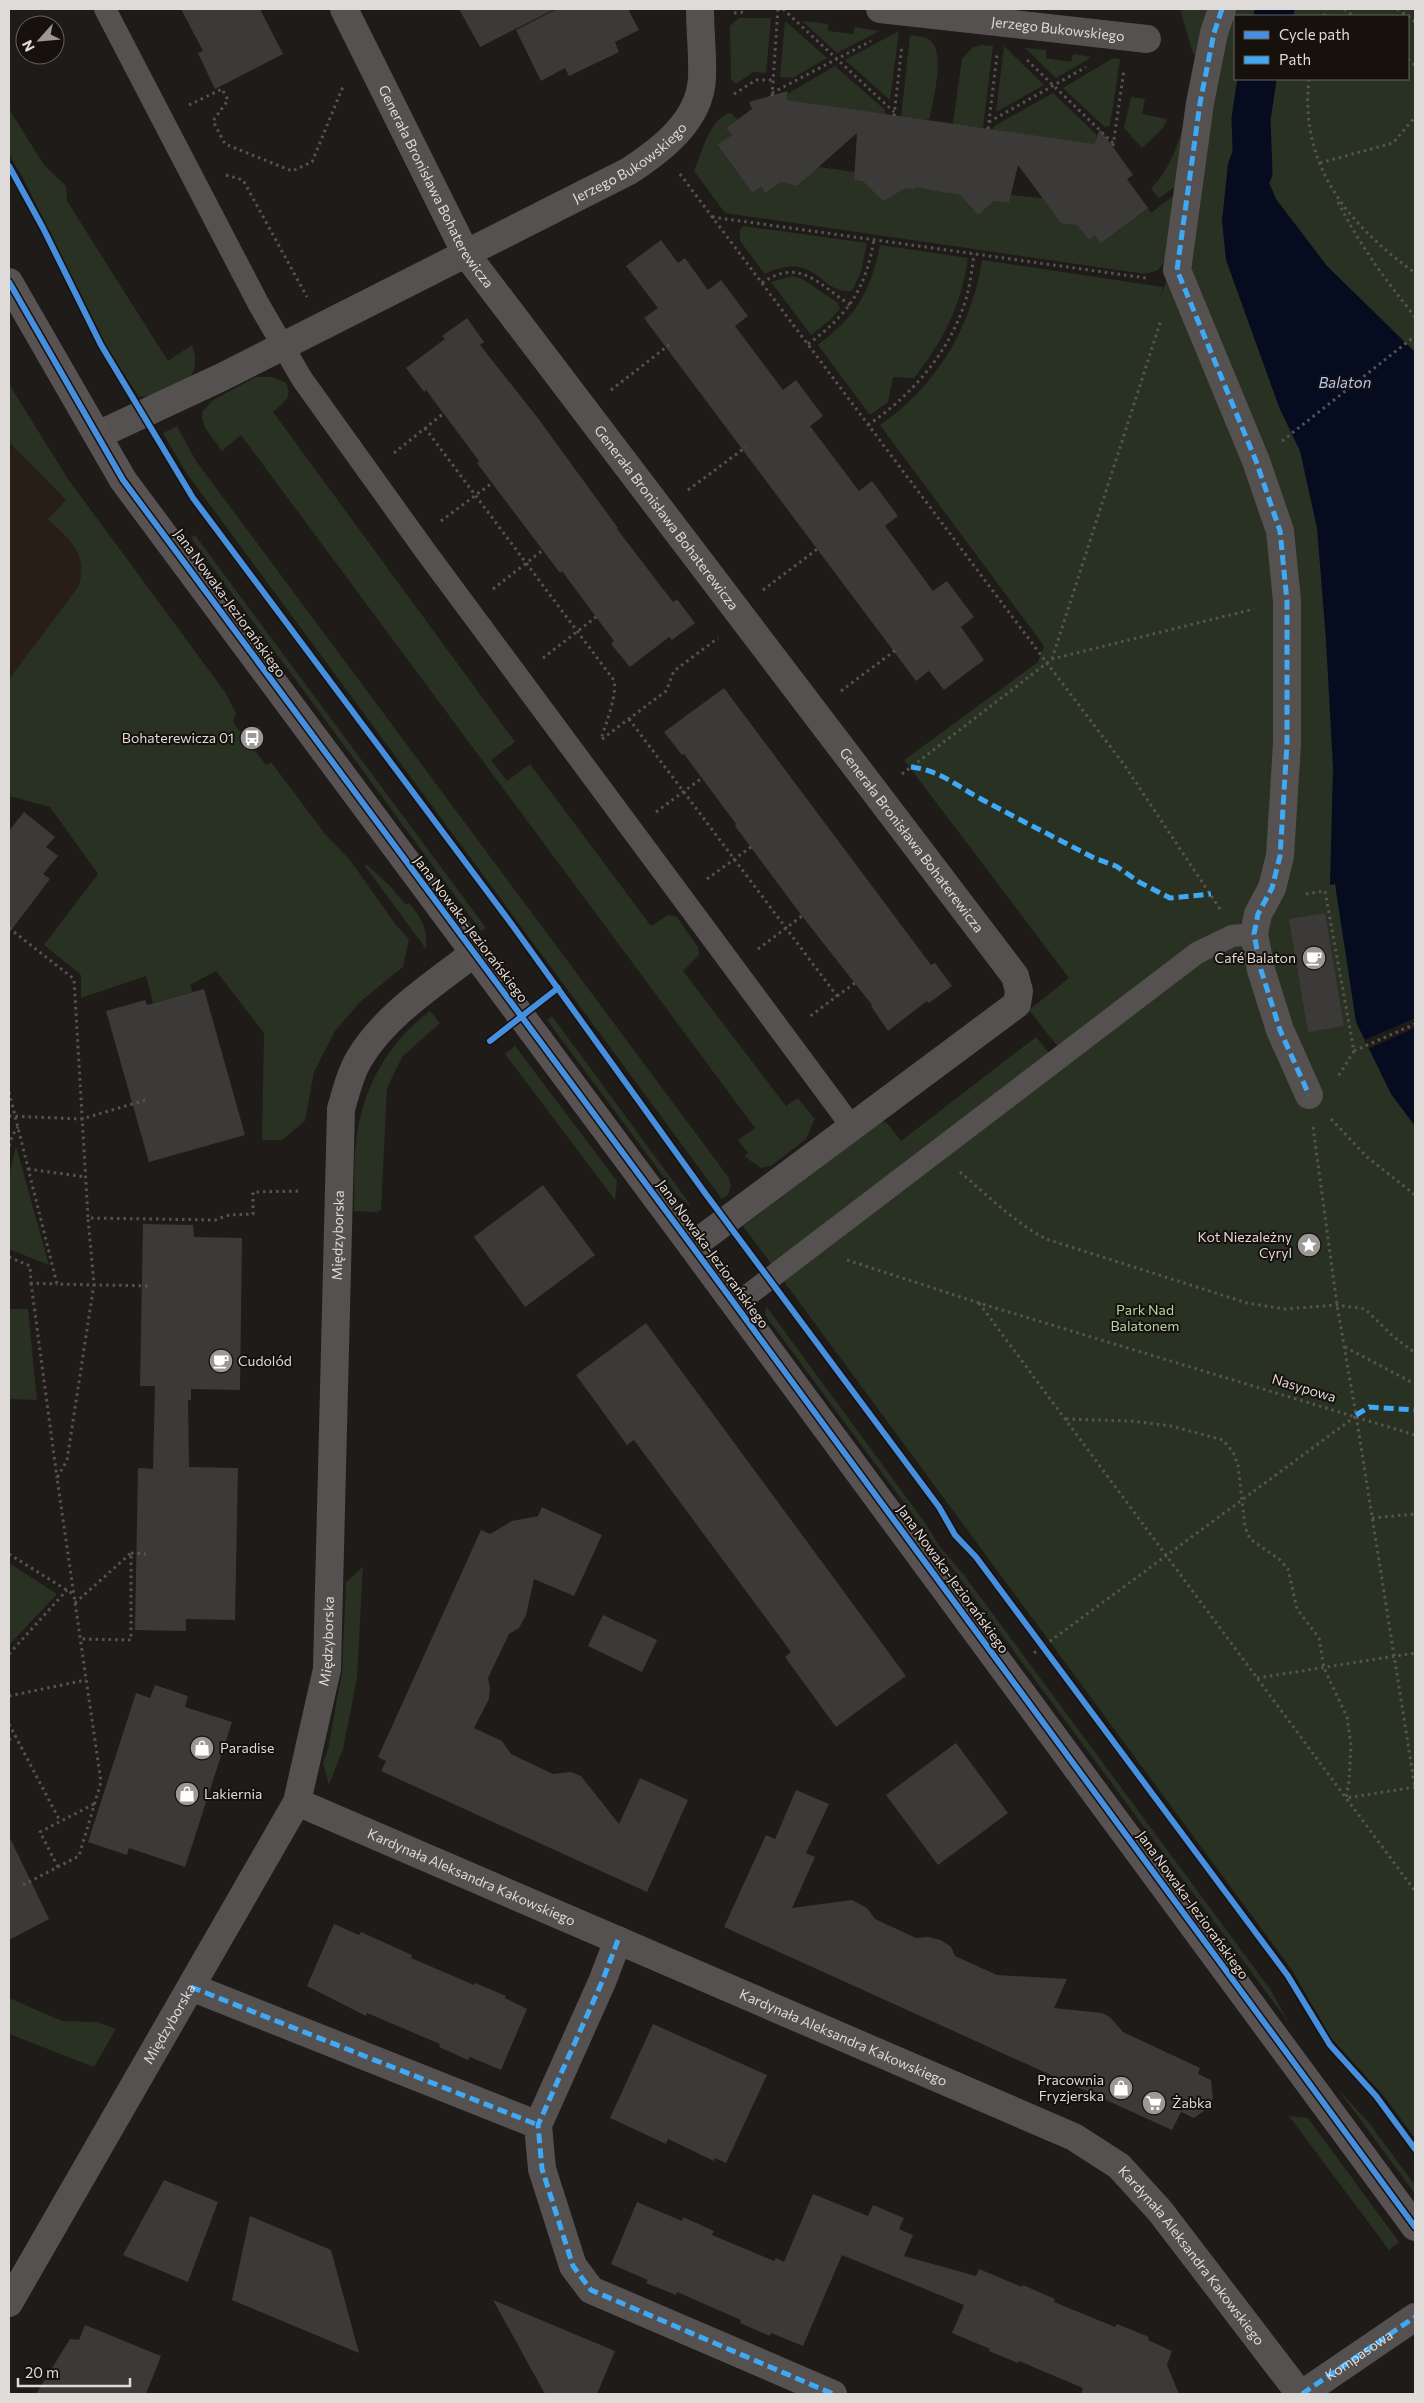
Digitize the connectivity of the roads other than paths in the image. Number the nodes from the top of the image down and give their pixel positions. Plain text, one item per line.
1 (105, 9) edge
2 (344, 9) edge
3 (700, 9) edge
4 (880, 9) edge
5 (1222, 9) edge
6 (906, 14) edge
7 (1138, 38) road end
8 (466, 254) junction
9 (9, 282) edge
10 (282, 346) junction
11 (98, 436) junction
12 (1254, 934) junction
13 (474, 953) junction
14 (1307, 1092) road end
15 (852, 1128) junction
16 (692, 1246) junction
17 (735, 1305) junction
18 (297, 1802) junction
19 (618, 1940) junction
20 (191, 1987) junction
21 (538, 2125) junction
22 (1415, 2228) edge
23 (9, 2303) edge
24 (1415, 2317) edge
25 (833, 2394) edge
26 (1301, 2394) edge

1 - 10 lane
2 - 8 street, Generała Bronisława Bohaterewicza
3 - 8 street, Jerzego Bukowskiego
4 - 6 street, Jerzego Bukowskiego
5 - 12 street
6 - 7 street, Jerzego Bukowskiego
8 - 10 street, Jerzego Bukowskiego
8 - 15 street, Generała Bronisława Bohaterewicza
9 - 11 street, Jana Nowaka-Jeziorańskiego
10 - 11 street, Jerzego Bukowskiego
10 - 15 lane
11 - 13 street, Jana Nowaka-Jeziorańskiego
12 - 14 street
12 - 17 lane
13 - 16 street, Jana Nowaka-Jeziorańskiego
13 - 18 street, Międzyborska
15 - 16 street
16 - 17 street, Jana Nowaka-Jeziorańskiego
17 - 22 street, Jana Nowaka-Jeziorańskiego
18 - 19 street, Kardynała Aleksandra Kakowskiego
18 - 20 street, Międzyborska
19 - 21 street
19 - 26 street, Kardynała Aleksandra Kakowskiego
20 - 21 street
20 - 23 street, Międzyborska
21 - 25 street
24 - 26 street, Kompasowa

